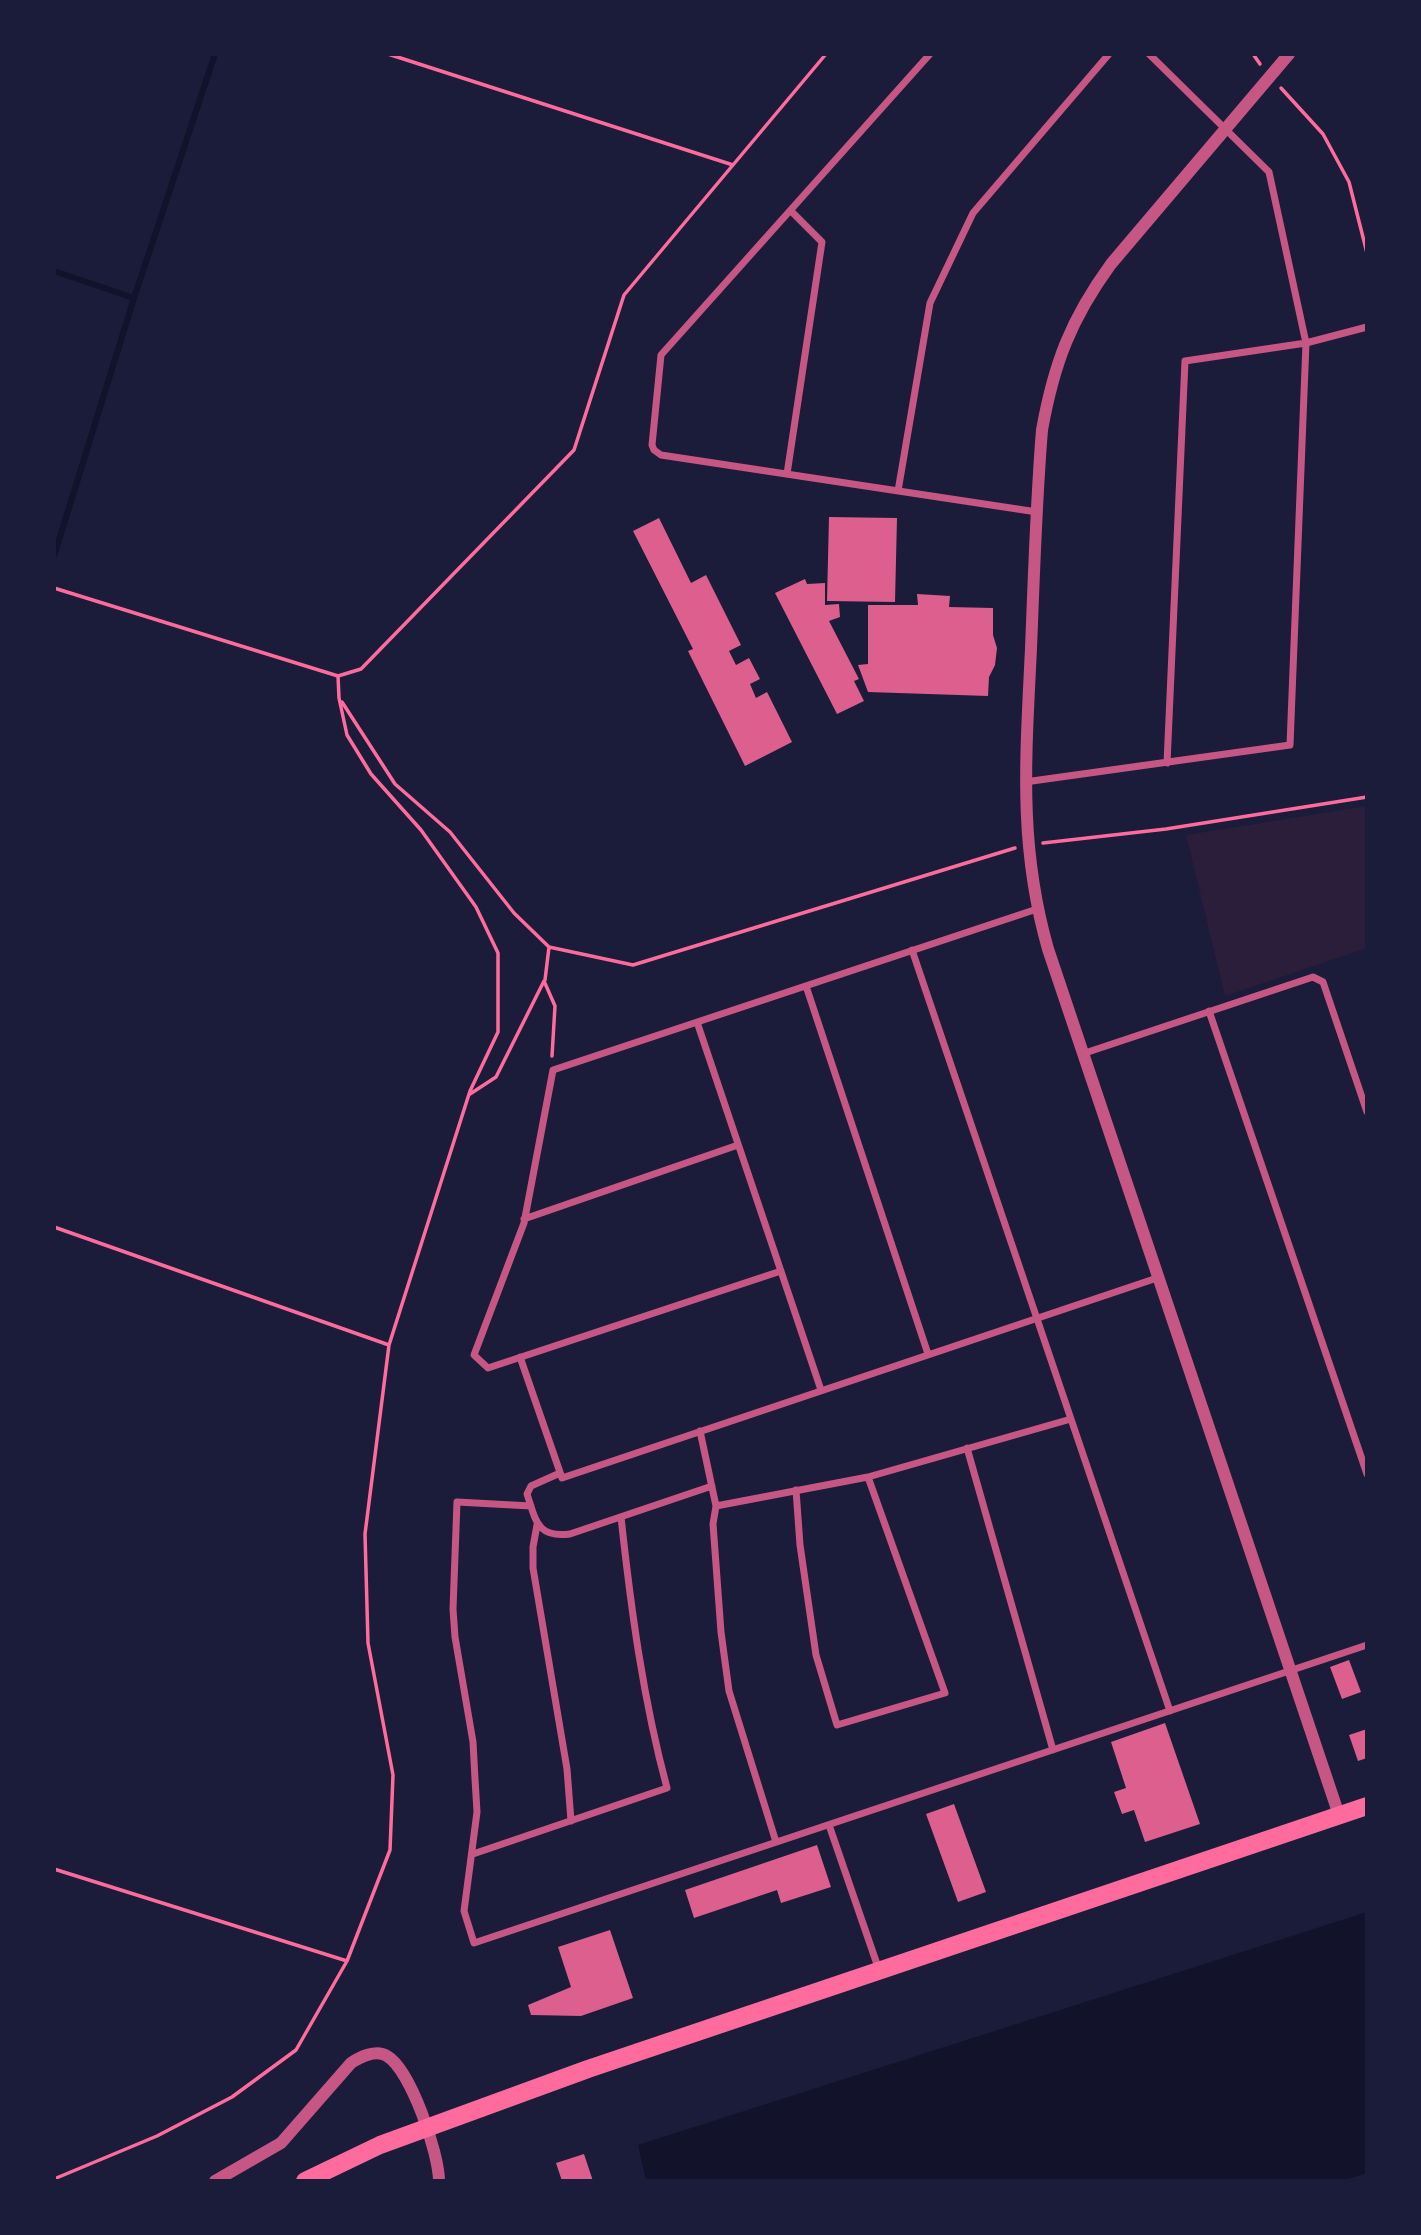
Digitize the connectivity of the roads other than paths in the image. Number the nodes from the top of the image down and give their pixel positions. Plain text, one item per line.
1 (930, 54) edge
2 (1109, 54) edge
3 (1149, 54) edge
4 (1289, 54) edge
5 (1225, 129) junction
6 (791, 211) junction
7 (1367, 327) edge
8 (1306, 344) junction
9 (788, 474) junction
10 (898, 491) junction
11 (1037, 512) junction
12 (1167, 762) junction
13 (1025, 783) junction
14 (1037, 909) junction
15 (912, 950) junction
16 (806, 986) junction
17 (1209, 1011) junction
18 (697, 1022) junction
19 (1082, 1054) junction
20 (1367, 1112) edge
21 (738, 1145) junction
22 (524, 1219) junction
23 (781, 1271) junction
24 (1157, 1278) junction
25 (1037, 1318) junction
26 (928, 1354) junction
27 (520, 1357) junction
28 (821, 1391) junction
29 (1071, 1419) junction
30 (700, 1431) junction
31 (967, 1448) junction
32 (560, 1473) junction
33 (1367, 1474) edge
34 (868, 1477) junction
35 (712, 1486) junction
36 (796, 1490) junction
37 (531, 1506) junction
38 (716, 1506) junction
39 (621, 1517) junction
40 (537, 1525) junction
41 (1367, 1645) edge
42 (1289, 1671) junction
43 (1170, 1711) junction
44 (1053, 1750) junction
45 (1367, 1806) edge
46 (1339, 1815) junction
47 (571, 1821) junction
48 (829, 1825) junction
49 (776, 1842) junction
50 (473, 1854) junction
51 (879, 1971) junction
52 (426, 2127) junction
53 (215, 2181) edge
54 (305, 2181) edge
55 (439, 2181) edge

1 - 6 street
2 - 10 street
3 - 5 street
4 - 5 street
5 - 8 street
5 - 11 street
6 - 9 street
6 - 9 street
7 - 8 street
8 - 12 street
8 - 12 street
9 - 10 street
10 - 11 street
11 - 13 street
12 - 13 street
13 - 14 street
14 - 15 street
14 - 19 street
15 - 16 street
15 - 25 street
16 - 18 street
16 - 26 street
17 - 19 street
17 - 20 street
17 - 33 street
18 - 21 street
18 - 22 street
19 - 24 street
21 - 22 street
21 - 23 street
22 - 27 street
23 - 27 street
23 - 28 street
24 - 25 street
24 - 42 street
25 - 26 street
25 - 29 street
26 - 28 street
27 - 32 street
28 - 30 street
29 - 31 street
29 - 43 street
30 - 32 street
30 - 35 street
31 - 34 street
31 - 44 street
32 - 37 street
34 - 36 street
34 - 36 street
35 - 38 street
35 - 39 street
36 - 38 street
37 - 40 street
37 - 50 street
38 - 49 street
39 - 40 street
39 - 47 street
40 - 47 street
41 - 42 street
42 - 43 street
42 - 46 street
43 - 44 street
44 - 48 street
45 - 46 main road
46 - 51 main road
47 - 50 street
48 - 49 street
48 - 51 street
49 - 50 street
51 - 52 main road
52 - 53 street
52 - 54 main road
52 - 55 street

